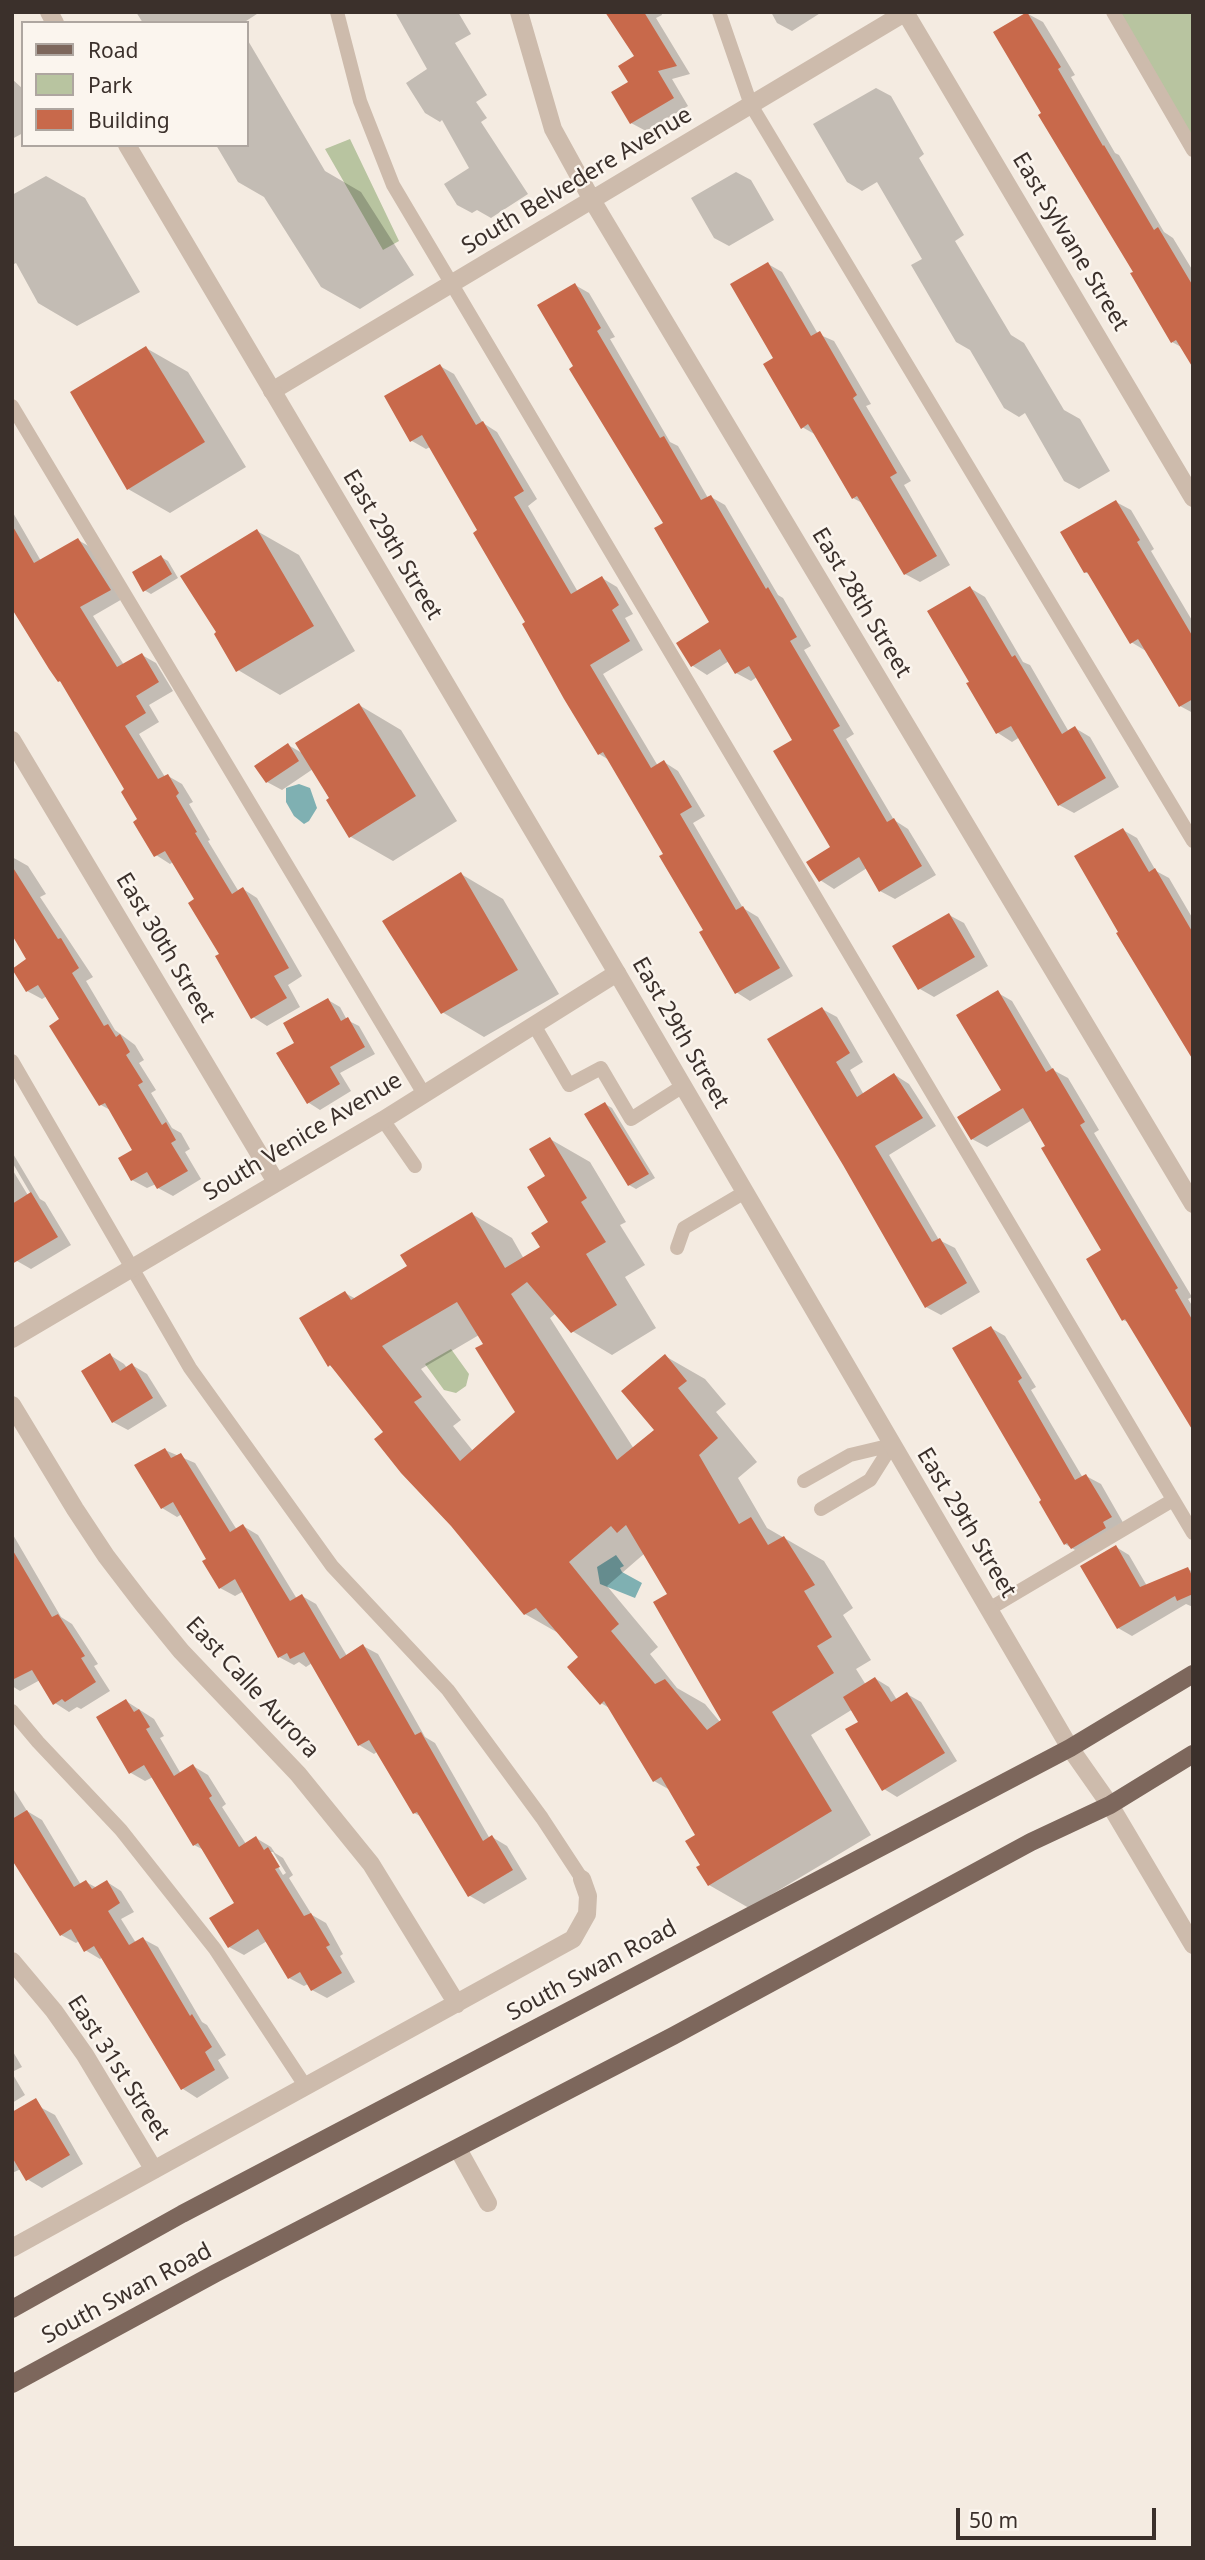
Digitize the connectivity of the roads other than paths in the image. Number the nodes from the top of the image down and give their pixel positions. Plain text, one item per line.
1 (337, 12) edge
2 (519, 12) edge
3 (719, 12) edge
4 (906, 12) edge
5 (1113, 12) edge
6 (751, 105) junction
7 (128, 147) edge
8 (1193, 150) edge
9 (592, 200) junction
10 (452, 284) junction
11 (272, 391) junction
12 (12, 406) edge
13 (1193, 498) edge
14 (12, 740) edge
15 (1193, 841) edge
16 (617, 973) junction
17 (534, 1025) junction
18 (12, 1061) edge
19 (683, 1086) junction
20 (424, 1094) junction
21 (383, 1120) junction
22 (415, 1166) dead end
23 (276, 1182) junction
24 (745, 1192) junction
25 (1193, 1204) edge
26 (677, 1248) dead end
27 (133, 1267) junction
28 (12, 1339) edge
29 (12, 1405) edge
30 (892, 1445) junction
31 (804, 1481) dead end
32 (1173, 1500) junction
33 (821, 1509) dead end
34 (1193, 1533) edge
35 (989, 1609) junction
36 (1193, 1674) edge
37 (12, 1711) edge
38 (1070, 1748) junction
39 (1193, 1754) edge
40 (1110, 1805) junction
41 (582, 1879) joint
42 (1193, 1945) edge
43 (12, 1961) edge
44 (457, 2004) junction
45 (306, 2087) junction
46 (458, 2149) junction
47 (154, 2170) junction
48 (488, 2203) dead end
49 (12, 2248) edge
50 (12, 2309) edge
51 (12, 2384) edge

1 - 10 lane
2 - 9 street, East 28th Street
3 - 6 lane
4 - 6 street, South Belvedere Avenue
4 - 13 street, East Sylvane Street
5 - 8 lane
6 - 9 street, South Belvedere Avenue
6 - 15 lane
7 - 11 street, East 29th Street
9 - 10 street, South Belvedere Avenue
9 - 25 street, East 28th Street
10 - 11 street, South Belvedere Avenue
10 - 32 lane
11 - 16 street, East 29th Street
12 - 20 lane
14 - 23 street, East 30th Street
16 - 17 street, South Venice Avenue
16 - 19 street, East 29th Street
17 - 19 lane
17 - 20 street, South Venice Avenue
18 - 27 lane
19 - 24 street, East 29th Street
20 - 21 street, South Venice Avenue
21 - 22 lane
21 - 23 street, South Venice Avenue
23 - 27 street, South Venice Avenue
24 - 26 lane
24 - 30 street, East 29th Street
27 - 28 street, South Venice Avenue
27 - 41 lane
29 - 44 street, East Calle Aurora
30 - 31 lane
30 - 33 lane
30 - 35 street, East 29th Street
32 - 34 lane
32 - 35 lane
35 - 38 street, East 29th Street
36 - 38 main road, South Swan Road
37 - 45 lane
38 - 40 street, East 29th Street
38 - 50 main road, South Swan Road
39 - 40 main road, South Swan Road
40 - 42 street, East 29th Street
40 - 46 main road, South Swan Road
41 - 44 street, South Swan Road
43 - 47 street, East 31st Street
44 - 45 street, South Swan Road
45 - 47 street, South Swan Road
46 - 48 street
46 - 51 main road, South Swan Road
47 - 49 street, South Swan Road

